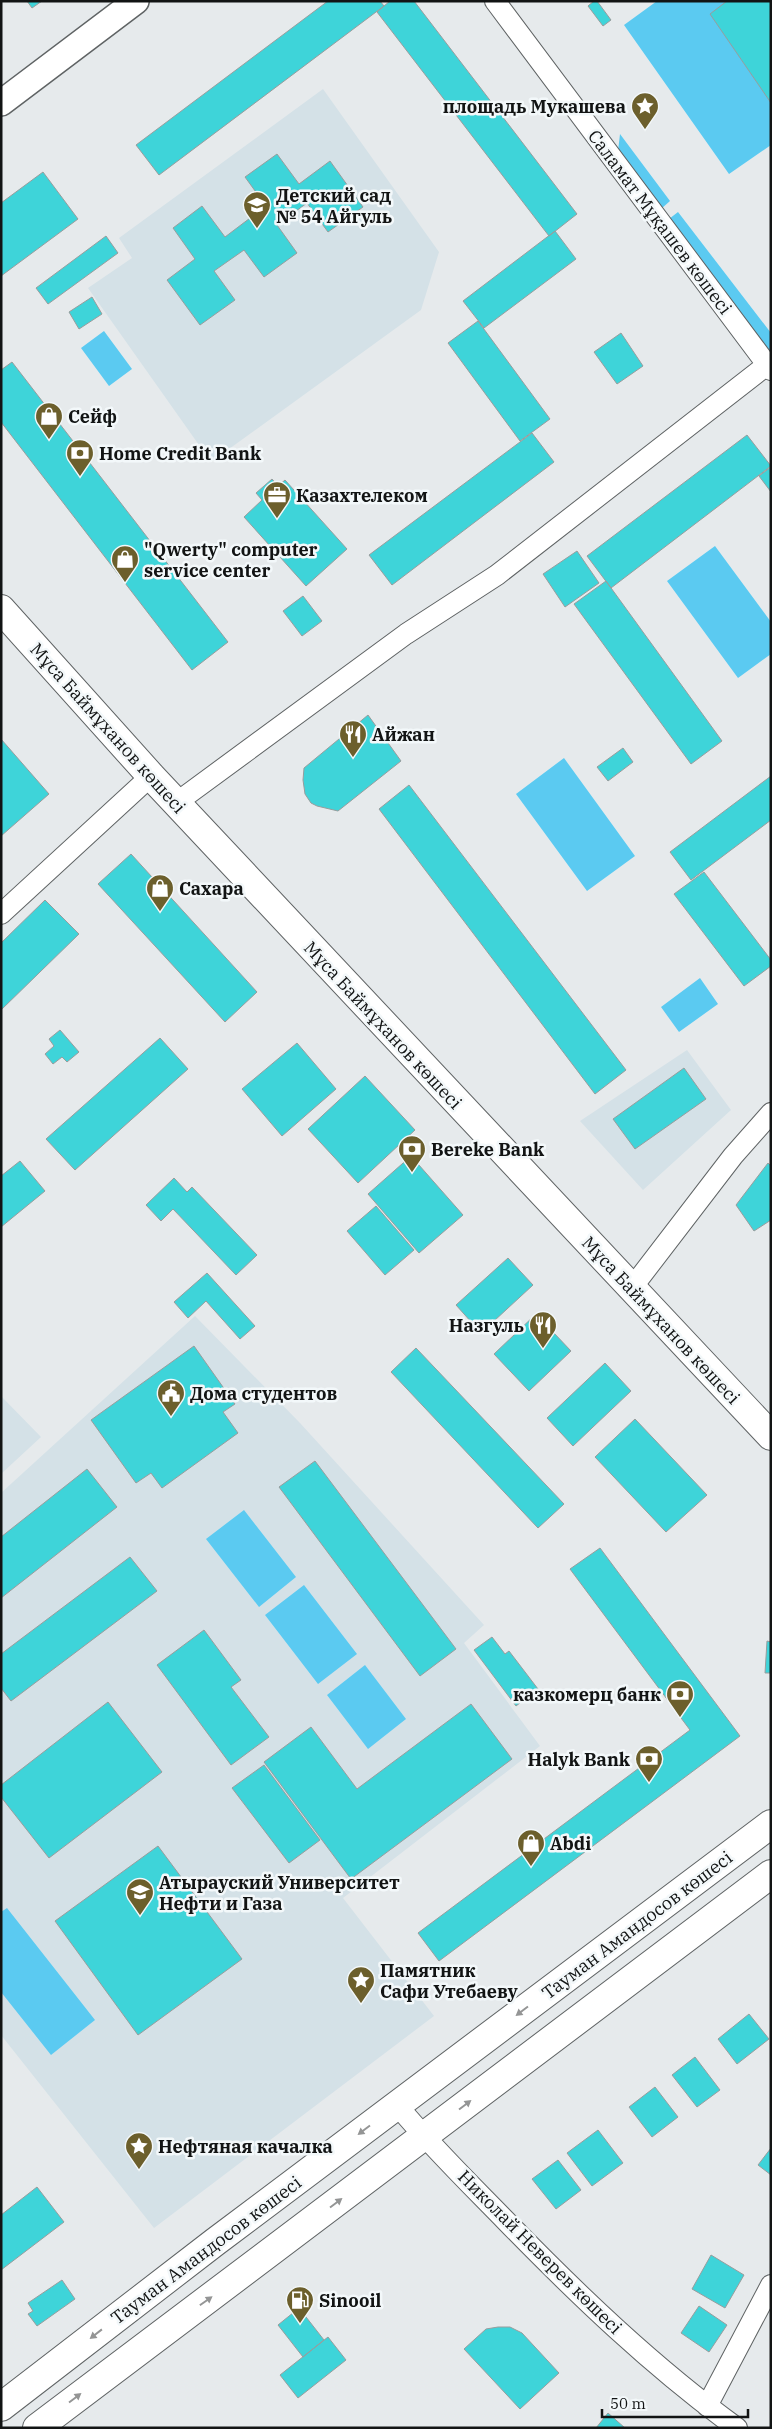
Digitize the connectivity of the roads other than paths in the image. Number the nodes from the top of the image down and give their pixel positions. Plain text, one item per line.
1 (136, 1) edge
2 (495, 1) edge
3 (1, 103) edge
4 (769, 368) edge
5 (1, 609) edge
6 (151, 776) junction
7 (176, 803) junction
8 (1, 914) edge
9 (771, 1113) edge
10 (631, 1289) junction
11 (771, 1436) edge
12 (771, 1824) edge
13 (771, 1874) edge
14 (397, 2105) junction
15 (424, 2137) junction
16 (771, 2286) edge
17 (707, 2406) junction
18 (1, 2407) edge
19 (37, 2428) edge
20 (737, 2428) edge

1 - 3 street
2 - 4 street, Саламат Мұқашев көшесі
4 - 7 street
5 - 6 main road, Мұса Баймұханов көшесі
6 - 7 main road, Мұса Баймұханов көшесі
6 - 8 street
7 - 10 main road, Мұса Баймұханов көшесі
9 - 10 street
10 - 11 main road, Мұса Баймұханов көшесі
12 -> 14 main road, Тауман Амандосов көшесі
15 -> 13 main road
14 - 15 street, Николай Неверев көшесі
14 -> 18 main road, Тауман Амандосов көшесі
15 - 17 street, Николай Неверев көшесі
19 -> 15 main road
16 - 17 street
17 - 20 street, Николай Неверев көшесі

